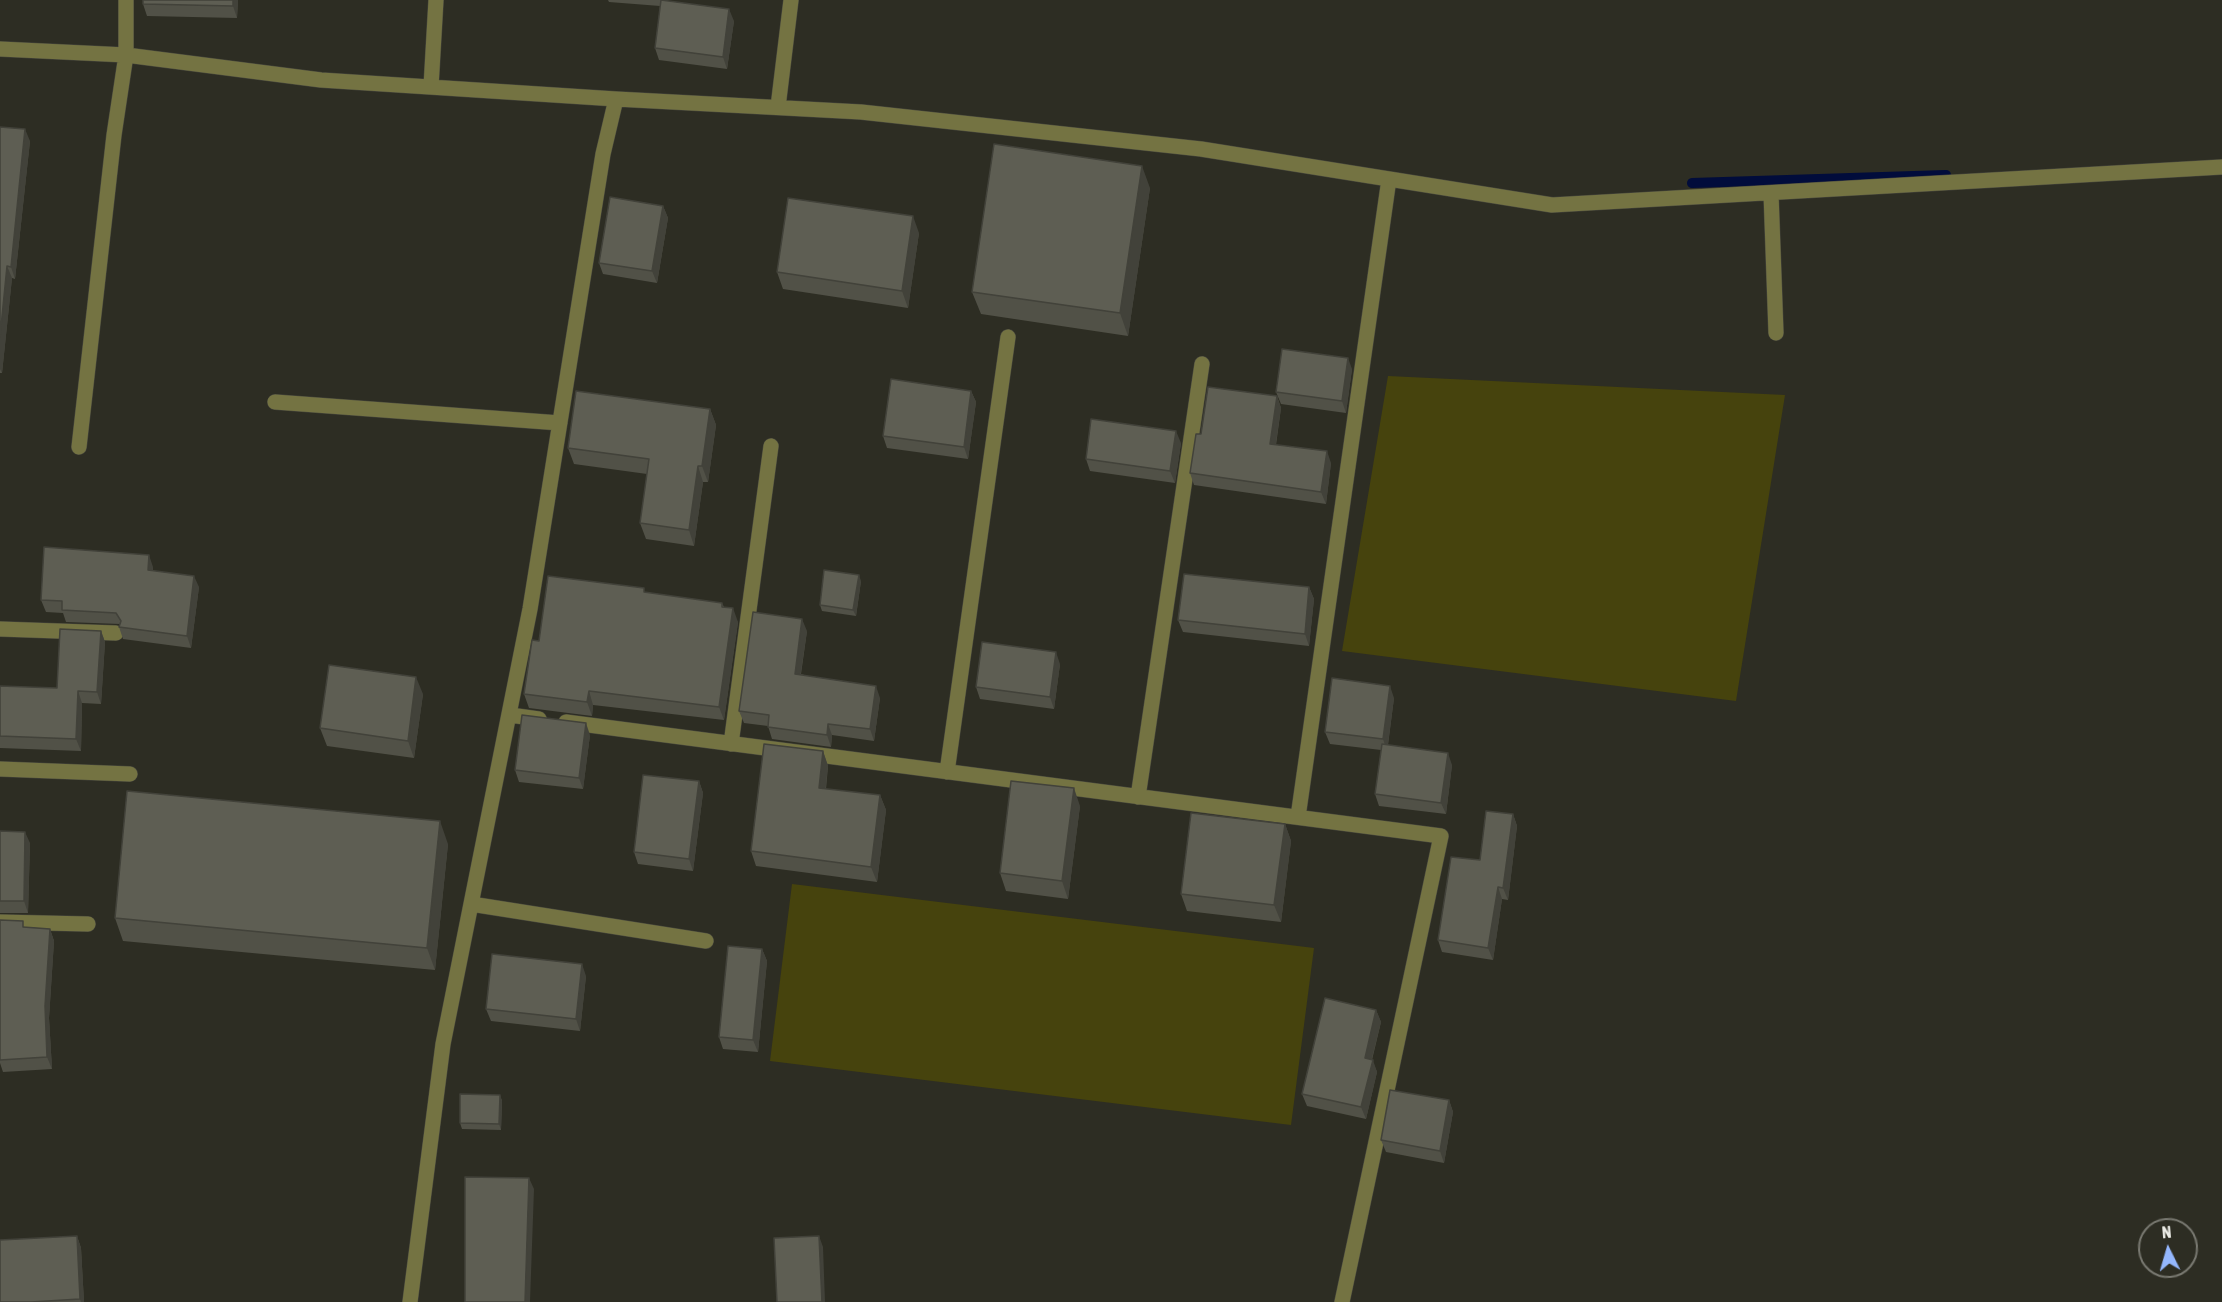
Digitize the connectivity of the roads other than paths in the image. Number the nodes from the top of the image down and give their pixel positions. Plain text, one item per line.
1 (126, 0) edge
2 (436, 0) edge
3 (791, 0) edge
4 (0, 49) edge
5 (126, 55) junction
6 (431, 87) junction
7 (616, 99) junction
8 (778, 107) junction
9 (2222, 167) edge
10 (1389, 180) junction
11 (1771, 193) junction
12 (1776, 333) dead end
13 (1008, 337) dead end
14 (1202, 364) dead end
15 (275, 402) dead end
16 (560, 423) junction
17 (771, 446) dead end
18 (79, 447) dead end
19 (0, 628) edge
20 (116, 633) edge
21 (510, 715) junction
22 (731, 744) junction
23 (0, 769) edge
24 (947, 772) junction
25 (130, 774) dead end
26 (1138, 797) junction
27 (1298, 817) junction
28 (471, 903) junction
29 (0, 922) edge
30 (88, 924) dead end
31 (706, 941) dead end
32 (410, 1302) edge
33 (1342, 1302) edge

1 - 5 street
2 - 6 street
3 - 8 street
4 - 5 street
5 - 6 street
5 - 18 street
6 - 7 street
7 - 8 street
7 - 16 street
8 - 10 street
9 - 11 street
10 - 11 street
10 - 27 street
11 - 12 street
13 - 24 street
14 - 26 street
15 - 16 street
16 - 21 street
17 - 22 street
19 - 20 street
21 - 22 street
21 - 28 street
22 - 24 street
23 - 25 street
24 - 26 street
26 - 27 street
27 - 33 street
28 - 31 street
28 - 32 street
29 - 30 street

